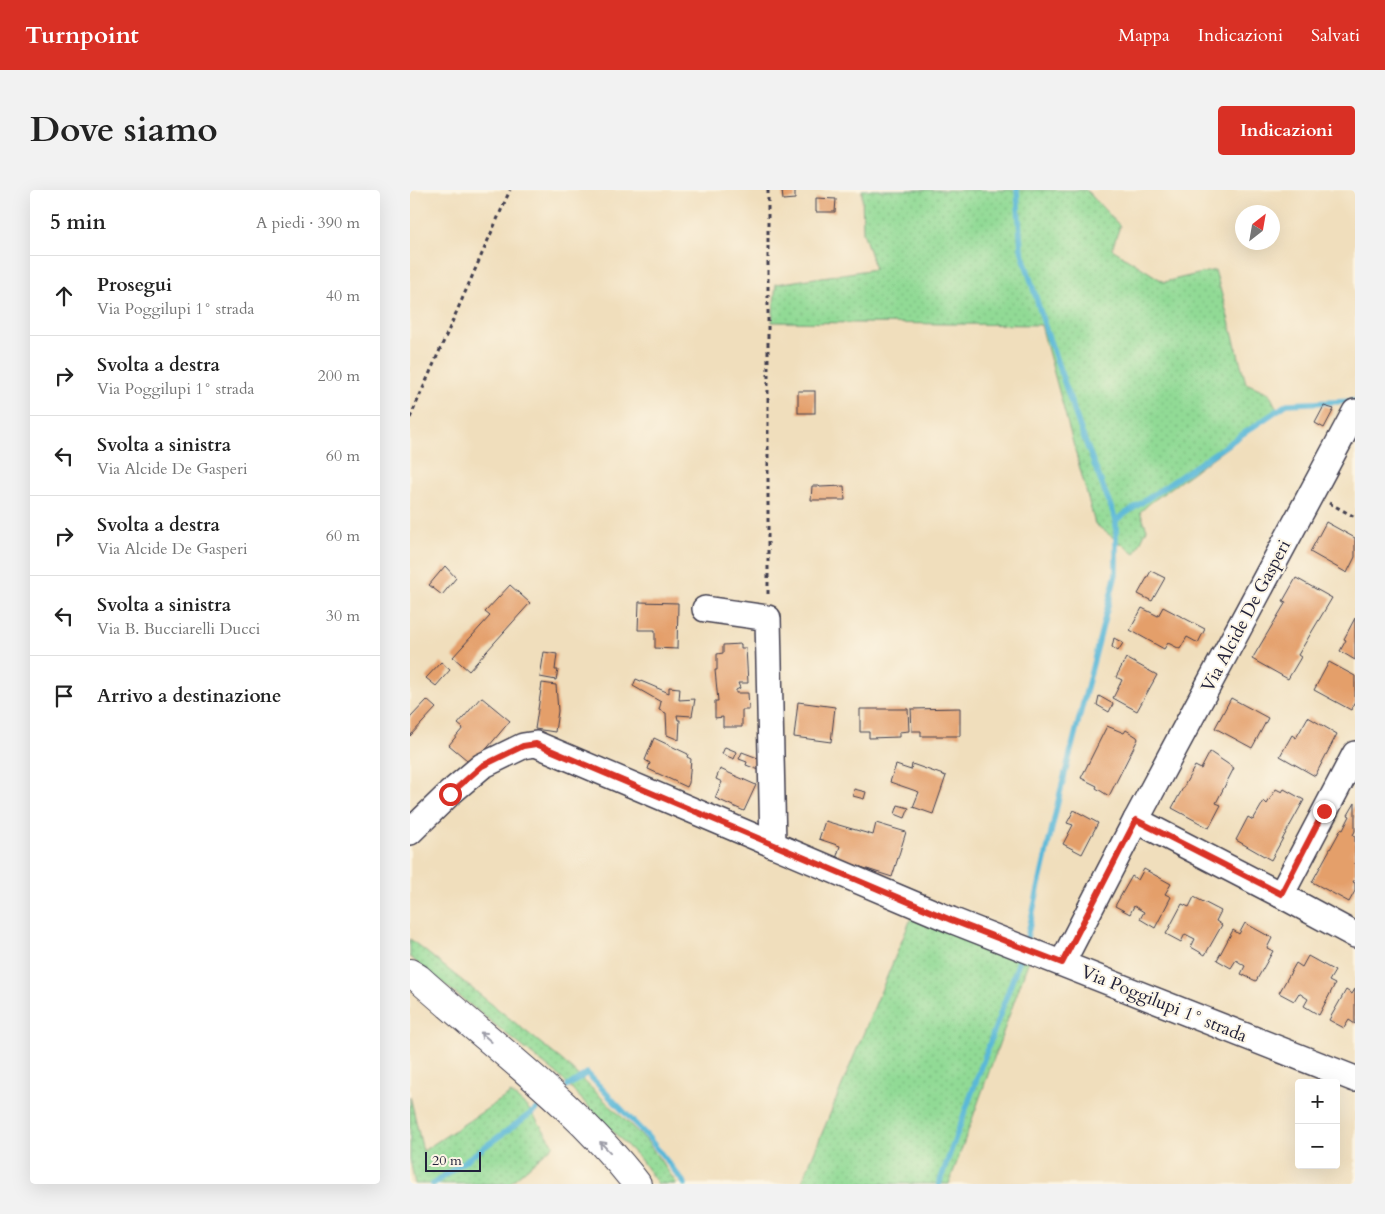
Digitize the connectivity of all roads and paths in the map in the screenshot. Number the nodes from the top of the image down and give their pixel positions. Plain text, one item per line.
1 (510, 190) edge
2 (768, 190) edge
3 (1355, 412) edge
4 (410, 418) edge
5 (1312, 494) junction
6 (1355, 517) edge
7 (705, 609) dead end
8 (768, 618) junction
9 (1355, 754) edge
10 (1136, 820) junction
11 (410, 832) edge
12 (773, 845) junction
13 (1281, 894) junction
14 (1355, 935) edge
15 (1062, 963) junction
16 (412, 973) edge
17 (1355, 1079) edge
18 (638, 1184) edge

1 - 4 path
2 - 8 path
3 - 5 street, Via Alcide De Gasperi
5 - 6 path
5 - 10 street, Via Alcide De Gasperi
7 - 8 street
8 - 12 street
9 - 13 street
10 - 13 street
10 - 15 street, Via Alcide De Gasperi
11 - 12 street, Via Poggilupi 1° strada
12 - 15 street, Via Poggilupi 1° strada
13 - 14 street
15 - 17 street, Via Poggilupi 1° strada
18 -> 16 main road

